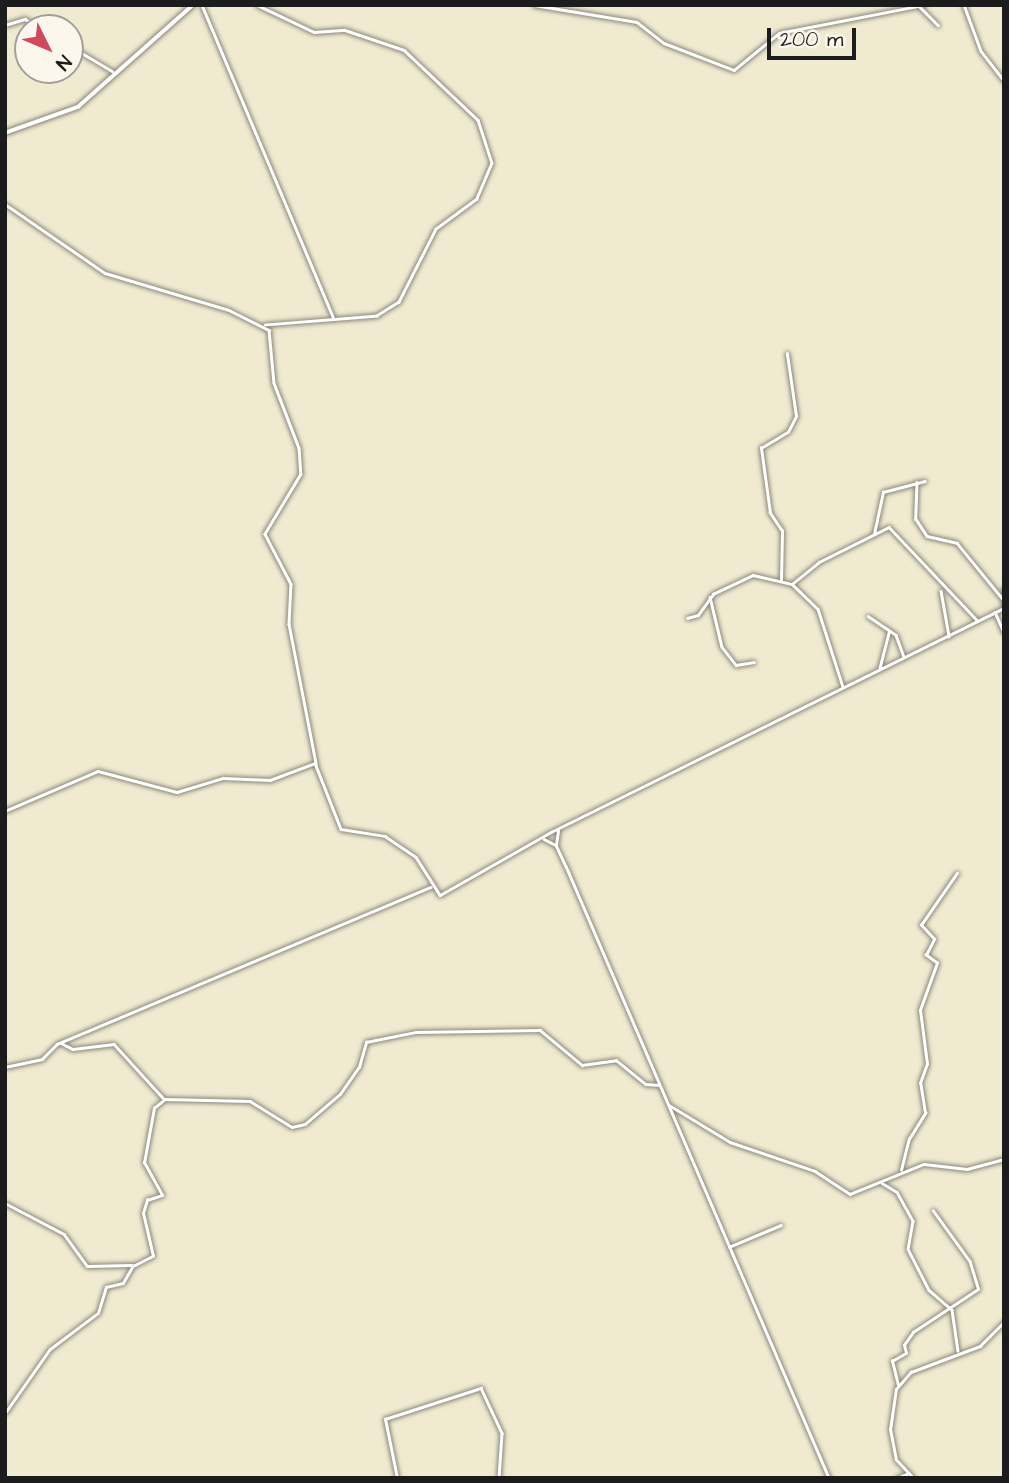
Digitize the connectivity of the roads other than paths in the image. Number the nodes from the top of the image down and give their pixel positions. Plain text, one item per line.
1 (193, 5) edge
2 (202, 5) edge
3 (257, 5) edge
4 (534, 5) edge
5 (964, 5) edge
6 (921, 6) edge
7 (937, 25) dead end
8 (84, 54) edge
9 (112, 71) junction
10 (1004, 80) edge
11 (5, 133) edge
12 (5, 204) edge
13 (333, 317) junction
14 (262, 325) junction
15 (787, 354) dead end
16 (925, 481) dead end
17 (917, 482) junction
18 (874, 534) junction
19 (780, 580) junction
20 (792, 584) junction
21 (941, 589) junction
22 (1004, 589) edge
23 (710, 597) junction
24 (1002, 598) junction
25 (1003, 608) edge
26 (995, 612) junction
27 (869, 616) dead end
28 (687, 618) dead end
29 (978, 621) junction
30 (890, 631) junction
31 (1004, 632) edge
32 (949, 636) junction
33 (904, 657) junction
34 (754, 662) dead end
35 (879, 670) junction
36 (843, 681) junction
37 (848, 685) junction
38 (843, 687) junction
39 (316, 763) junction
40 (5, 811) edge
41 (559, 830) junction
42 (541, 840) junction
43 (556, 845) junction
44 (957, 873) dead end
45 (430, 887) junction
46 (61, 1043) junction
47 (5, 1068) edge
48 (659, 1085) junction
49 (165, 1100) junction
50 (669, 1105) junction
51 (1004, 1159) edge
52 (901, 1170) junction
53 (882, 1183) junction
54 (5, 1203) edge
55 (933, 1211) dead end
56 (781, 1225) dead end
57 (729, 1247) junction
58 (133, 1266) junction
59 (947, 1304) junction
60 (1004, 1322) edge
61 (958, 1351) junction
62 (898, 1385) junction
63 (5, 1413) edge
64 (907, 1474) junction
65 (397, 1478) edge
66 (499, 1478) edge
67 (829, 1478) edge
68 (897, 1478) edge
69 (914, 1478) edge

1 - 9 street
2 - 13 street
3 - 13 street
4 - 6 street
5 - 10 street
6 - 7 street
8 - 9 street
9 - 11 street
12 - 14 street
13 - 14 street
14 - 39 street
15 - 19 street
16 - 17 street
17 - 18 street
17 - 24 street
18 - 20 street
18 - 21 street
19 - 20 street
19 - 23 street
20 - 36 street
21 - 29 street
21 - 32 street
22 - 24 street
23 - 28 street
23 - 34 street
24 - 25 street
25 - 26 street
26 - 29 street
26 - 31 street
27 - 30 street
29 - 32 street
30 - 33 street
30 - 35 street
32 - 33 street
33 - 35 street
35 - 37 street
36 - 37 street
36 - 38 street
37 - 38 street
38 - 41 street
39 - 40 street
39 - 45 street
41 - 42 street
41 - 43 street
42 - 43 street
42 - 45 street
43 - 48 street
44 - 52 street
45 - 46 street
46 - 47 street
46 - 49 street
48 - 49 street
48 - 50 street
49 - 58 street
50 - 53 street
50 - 57 street
51 - 52 street
52 - 53 street
53 - 59 street
54 - 58 street
55 - 59 street
56 - 57 street
57 - 67 street
58 - 63 street
59 - 61 street
59 - 62 street
60 - 61 street
61 - 62 street
62 - 64 street
64 - 68 street
64 - 69 street
65 - 66 street

